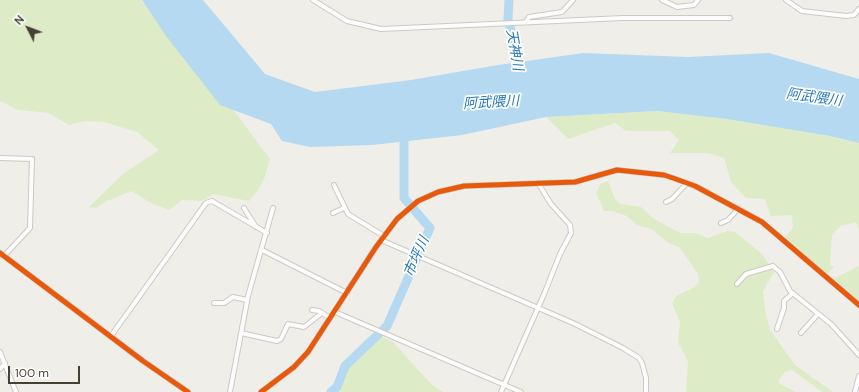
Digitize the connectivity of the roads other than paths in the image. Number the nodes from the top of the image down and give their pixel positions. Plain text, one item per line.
1 (313, 0) edge
2 (573, 0) edge
3 (662, 0) edge
4 (698, 0) edge
5 (786, 0) edge
6 (859, 9) edge
7 (730, 18) dead end
8 (526, 22) junction
9 (0, 158) edge
10 (538, 183) junction
11 (687, 183) junction
12 (334, 185) dead end
13 (666, 202) dead end
14 (244, 208) dead end
15 (273, 208) dead end
16 (344, 208) junction
17 (738, 209) junction
18 (333, 213) dead end
19 (721, 223) dead end
20 (256, 227) junction
21 (266, 233) junction
22 (382, 238) junction
23 (262, 250) junction
24 (0, 253) edge
25 (4, 256) junction
26 (737, 284) dead end
27 (347, 293) junction
28 (793, 293) junction
29 (247, 300) junction
30 (214, 303) dead end
31 (859, 305) edge
32 (538, 307) junction
33 (312, 310) dead end
34 (334, 312) junction
35 (322, 313) junction
36 (818, 314) junction
37 (330, 318) junction
38 (777, 329) dead end
39 (241, 333) junction
40 (801, 333) dead end
41 (111, 336) junction
42 (0, 352) edge
43 (859, 355) edge
44 (5, 363) junction
45 (0, 368) edge
46 (859, 376) edge
47 (504, 385) junction
48 (16, 392) edge
49 (188, 392) edge
50 (230, 392) edge
51 (261, 392) edge
52 (501, 392) edge
53 (521, 392) edge
54 (646, 392) edge
55 (854, 392) edge

1 - 8 street
2 - 8 street
3 - 4 street
5 - 6 street
7 - 8 street
9 - 25 street
10 - 11 street
10 - 22 street
10 - 32 street
11 - 13 street
11 - 17 street
12 - 16 street
14 - 20 street
15 - 21 street
16 - 18 street
16 - 22 street
17 - 19 street
17 - 31 street
20 - 21 street
20 - 41 street
21 - 23 street
22 - 27 street
22 - 32 street
23 - 27 street
23 - 29 street
24 - 25 street
25 - 41 street
26 - 28 street
27 - 34 street
28 - 36 street
28 - 38 street
29 - 30 street
29 - 39 street
32 - 47 street
32 - 54 street
33 - 35 street
34 - 37 street
34 - 47 street
35 - 37 street
35 - 39 street
36 - 40 street
36 - 43 street
37 - 51 street
39 - 50 street
41 - 49 street
42 - 44 street
44 - 45 street
44 - 48 street
46 - 55 street
47 - 52 street
47 - 53 street

